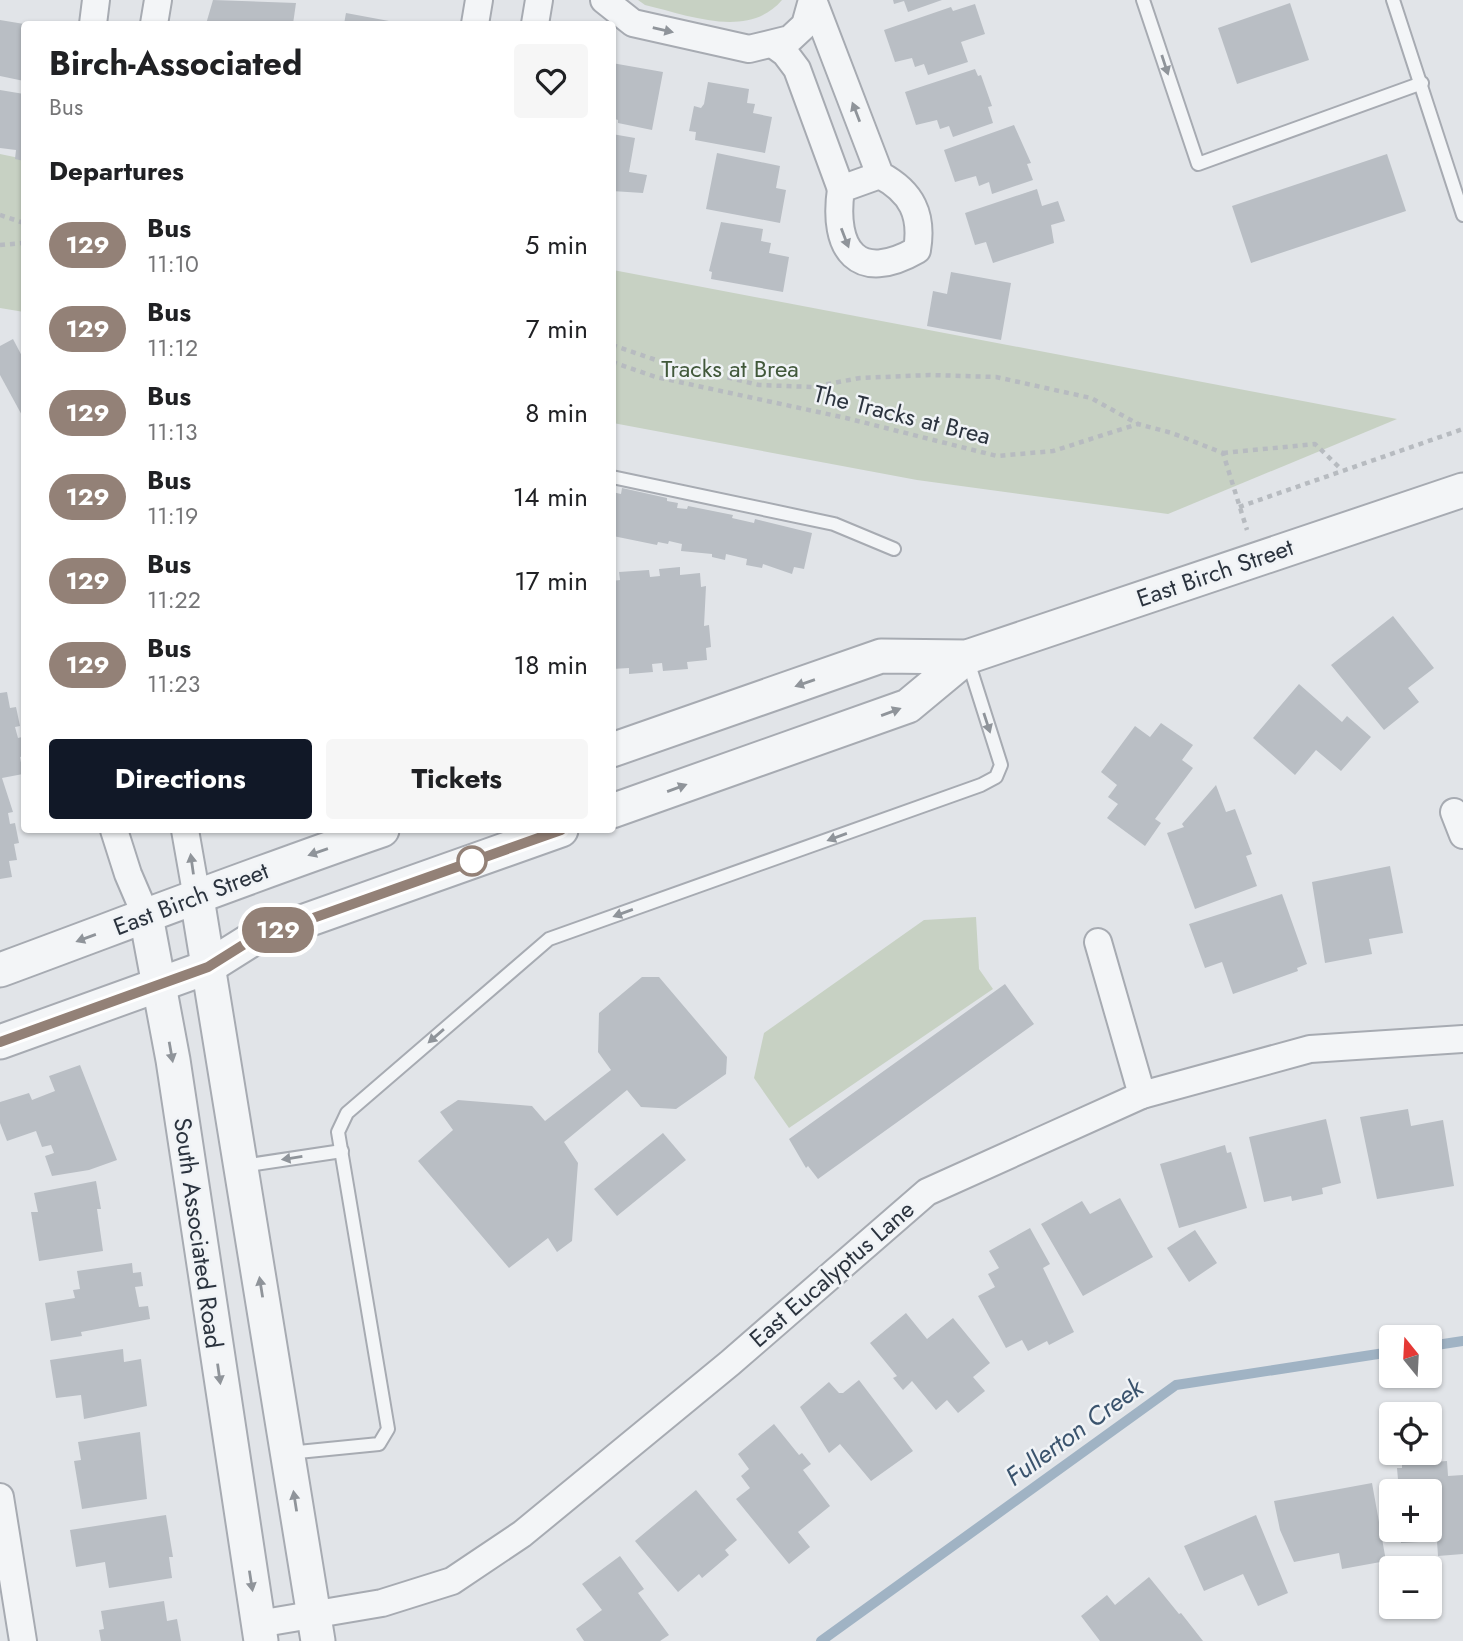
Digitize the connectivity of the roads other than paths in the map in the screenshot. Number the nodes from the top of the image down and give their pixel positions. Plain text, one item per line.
1 (96, 0) edge
2 (158, 0) edge
3 (479, 0) edge
4 (539, 0) edge
5 (604, 0) edge
6 (1143, 0) edge
7 (1393, 0) edge
8 (810, 8) edge
9 (93, 21) edge
10 (154, 21) edge
11 (476, 21) edge
12 (535, 21) edge
13 (774, 45) junction
14 (1422, 83) junction
15 (880, 175) junction
16 (841, 189) junction
17 (1463, 215) edge
18 (616, 478) edge
19 (1463, 490) edge
20 (894, 549) dead end
21 (967, 657) junction
22 (616, 749) edge
23 (616, 810) edge
24 (115, 833) edge
25 (186, 833) edge
26 (373, 833) edge
27 (553, 833) edge
28 (197, 898) junction
29 (146, 916) junction
30 (1098, 942) dead end
31 (208, 967) junction
32 (0, 970) edge
33 (159, 985) junction
34 (1463, 1038) edge
35 (0, 1042) edge
36 (1142, 1095) junction
37 (342, 1150) junction
38 (241, 1166) junction
39 (288, 1453) junction
40 (0, 1497) edge
41 (316, 1628) edge
42 (259, 1633) edge
43 (23, 1641) edge

1 - 9 street
2 - 10 street
3 - 11 street
4 - 12 street
5 -> 13 street
6 -> 14 lane
7 - 14 lane
8 - 13 street
15 -> 8 street
13 - 16 street
14 - 17 lane
15 - 16 street
16 -> 15 street
18 - 20 lane
19 - 21 street, East Birch Street
21 -> 22 street, East Birch Street
23 -> 21 street, East Birch Street
21 -> 37 lane
24 - 29 street, South Associated Road
28 -> 25 street, South Associated Road
26 -> 28 street, East Birch Street
27 - 31 street
28 - 29 street, East Birch Street
28 - 31 street, South Associated Road
29 -> 32 street, East Birch Street
29 - 33 street, South Associated Road
30 - 36 street
31 - 33 street
31 - 38 street, South Associated Road
33 - 35 street
33 -> 42 street, South Associated Road
34 - 36 street, East Eucalyptus Lane
36 - 41 street, East Eucalyptus Lane
37 -> 38 lane
37 - 39 lane
39 -> 38 street, South Associated Road
41 -> 39 street, South Associated Road
40 - 43 street
41 - 42 street, East Eucalyptus Lane

